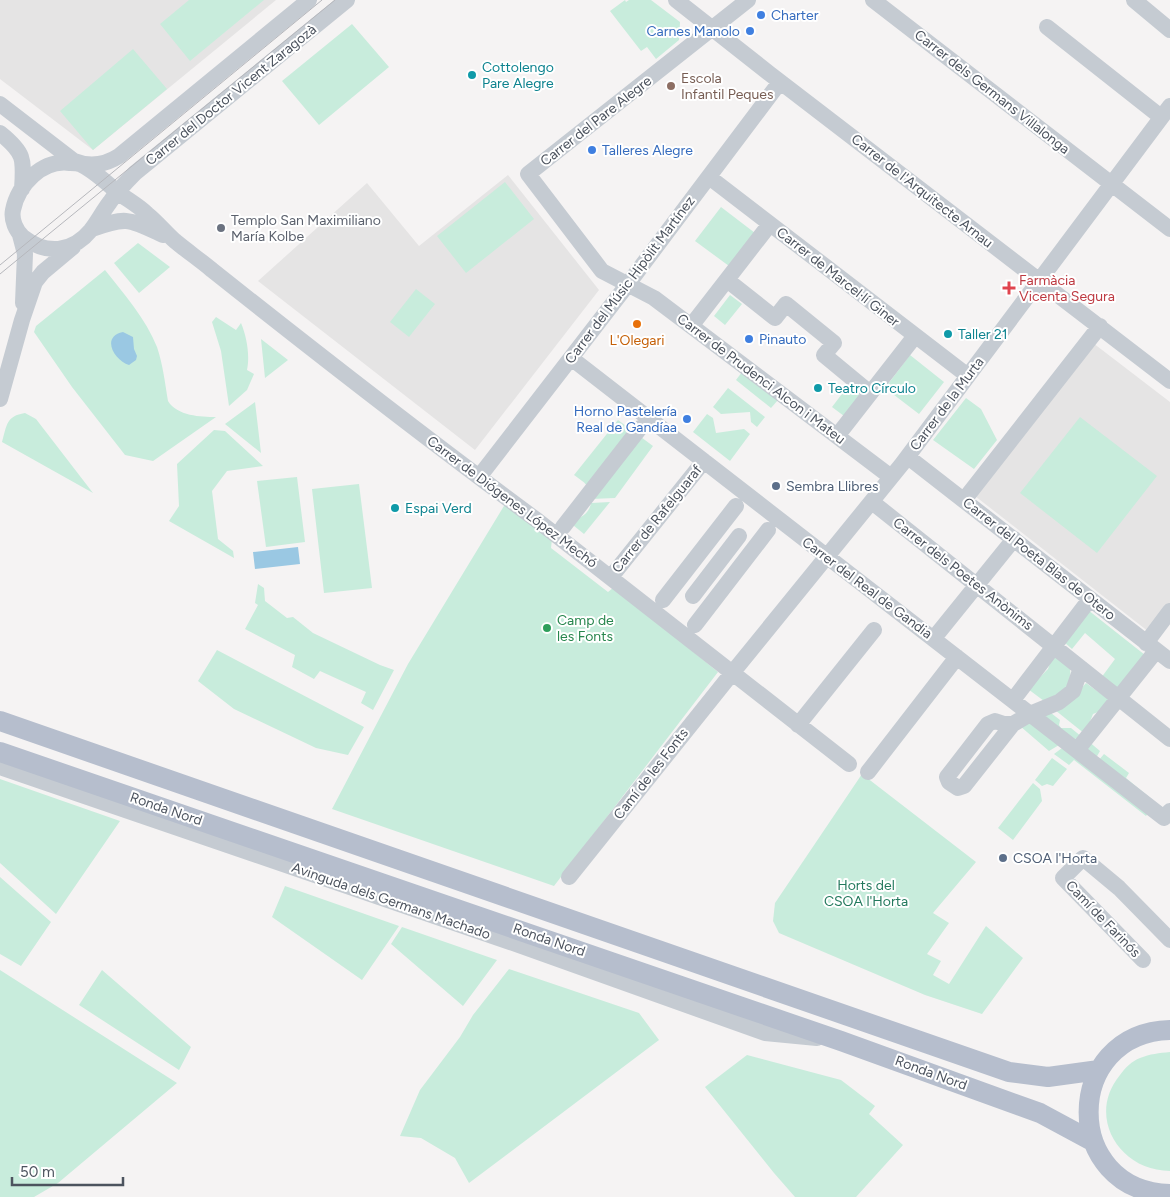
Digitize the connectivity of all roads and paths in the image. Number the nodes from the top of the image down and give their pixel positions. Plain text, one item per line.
1 (309, 0) edge
2 (347, 0) edge
3 (676, 0) edge
4 (748, 0) edge
5 (873, 0) edge
6 (1134, 0) edge
7 (1046, 26) dead end
8 (712, 29) junction
9 (1170, 30) edge
10 (780, 82) junction
11 (0, 104) edge
12 (1165, 119) edge
13 (0, 133) edge
14 (81, 164) junction
15 (709, 177) junction
16 (1111, 184) junction
17 (22, 189) junction
18 (117, 192) junction
19 (6, 218) edge
20 (770, 224) junction
21 (92, 229) junction
22 (1170, 229) edge
23 (20, 235) junction
24 (174, 240) junction
25 (76, 244) junction
26 (727, 280) junction
27 (1039, 281) junction
28 (628, 284) junction
29 (22, 320) junction
30 (691, 326) junction
31 (1100, 326) junction
32 (915, 336) junction
33 (571, 358) junction
34 (968, 376) junction
35 (1170, 380) edge
36 (870, 393) junction
37 (0, 399) edge
38 (640, 428) dead end
39 (837, 436) junction
40 (908, 457) junction
41 (704, 461) junction
42 (479, 477) junction
43 (892, 477) junction
44 (964, 500) junction
45 (872, 502) junction
46 (736, 506) dead end
47 (722, 523) junction
48 (563, 527) dead end
49 (768, 530) dead end
50 (739, 536) junction
51 (1014, 539) junction
52 (754, 548) junction
53 (699, 553) junction
54 (827, 557) junction
55 (716, 566) junction
56 (611, 577) junction
57 (731, 578) junction
58 (676, 583) junction
59 (977, 585) junction
60 (693, 596) junction
61 (1090, 599) junction
62 (663, 600) dead end
63 (708, 608) junction
64 (1170, 611) edge
65 (695, 625) dead end
66 (874, 630) dead end
67 (934, 638) junction
68 (1054, 646) junction
69 (1151, 647) junction
70 (957, 657) junction
71 (1170, 661) edge
72 (1081, 668) junction
73 (733, 672) junction
74 (1118, 697) junction
75 (1012, 700) junction
76 (1030, 714) junction
77 (0, 720) edge
78 (1012, 724) dead end
79 (798, 725) junction
80 (1170, 739) edge
81 (1076, 750) junction
82 (0, 752) edge
83 (849, 764) dead end
84 (0, 767) edge
85 (868, 772) dead end
86 (1167, 814) edge
87 (570, 877) dead end
88 (1170, 940) edge
89 (1143, 960) dead end
90 (1170, 1030) edge
91 (841, 1041) junction
92 (1099, 1070) junction
93 (1092, 1141) junction
94 (1170, 1194) edge

1 - 14 street, Carrer del Doctor Vicent Zaragozà
2 - 18 street, Carrer del Doctor Vicent Zaragozà
3 - 8 street, Carrer de l'Arquitecte Arnau
4 - 8 street
5 - 16 street, Carrer dels Germans Villalonga
6 - 9 street
7 - 12 street
8 - 10 street, Carrer de l'Arquitecte Arnau
8 - 28 street, Carrer del Pare Alegre
10 - 15 street, Carrer del Músic Hipòlit Martínez
10 - 27 street, Carrer de l'Arquitecte Arnau
11 - 14 street
12 - 16 street, Carrer de la Murta
13 - 17 street
14 - 17 street
14 - 18 street
15 - 20 street, Carrer de Marcel·lí Giner
15 - 28 street, Carrer del Músic Hipòlit Martínez
16 - 22 street, Carrer dels Germans Villalonga
16 - 27 street, Carrer de la Murta
17 - 19 street
18 - 21 street
18 - 24 street, Carrer de Diógenes López Mechó
19 - 23 street
20 - 26 street
20 - 32 street, Carrer de Marcel·lí Giner
21 - 24 street, Carrer de Diógenes López Mechó
21 - 25 street
23 - 25 street
23 - 29 street
24 - 42 street, Carrer de Diógenes López Mechó
25 - 29 street
26 - 30 street
26 - 36 street
27 - 31 street, Carrer de l'Arquitecte Arnau
27 - 34 street, Carrer de la Murta
28 - 30 street, Carrer de Prudenci Alcon i Mateu
28 - 33 street, Carrer del Músic Hipòlit Martínez
29 - 37 street
30 - 39 street, Carrer de Prudenci Alcon i Mateu
31 - 35 street, Carrer de l'Arquitecte Arnau
31 - 44 street
32 - 34 street, Carrer de Marcel·lí Giner
32 - 36 street
33 - 41 street, Carrer del Real de Gandia
33 - 42 street, Carrer del Músic Hipòlit Martínez
34 - 40 street, Carrer de la Murta
36 - 39 street
38 - 48 street
39 - 43 street, Carrer de Prudenci Alcon i Mateu
40 - 43 street, Carrer de la Murta
40 - 44 street, Carrer del Poeta Blas de Otero
41 - 54 street, Carrer del Real de Gandia
41 - 56 street, Carrer de Rafelguaraf
42 - 56 street, Carrer de Diógenes López Mechó
43 - 45 street, Carrer de la Murta
44 - 51 street, Carrer del Poeta Blas de Otero
45 - 54 street, Carrer de la Murta
45 - 59 street, Carrer dels Poetes Anònims
46 - 47 street
47 - 50 street
47 - 53 street
49 - 52 street
50 - 52 street
50 - 55 street
51 - 59 street
51 - 61 street, Carrer del Poeta Blas de Otero
52 - 57 street
53 - 55 street
53 - 58 street
54 - 67 street, Carrer del Real de Gandia
54 - 73 street, Carrer de la Murta
55 - 57 street
55 - 60 street
56 - 73 street, Carrer de Diógenes López Mechó
57 - 63 street
58 - 60 street
58 - 62 street
59 - 67 street
59 - 68 street, Carrer dels Poetes Anònims
60 - 63 street
61 - 68 street
61 - 69 street, Carrer del Poeta Blas de Otero
63 - 65 street
64 - 69 street
66 - 79 street
67 - 70 street, Carrer del Real de Gandia
68 - 72 street, Carrer dels Poetes Anònims
68 - 75 street
69 - 71 street, Carrer del Poeta Blas de Otero
69 - 74 street
70 - 75 street, Carrer del Real de Gandia
70 - 85 street
72 - 74 street, Carrer dels Poetes Anònims
72 - 76 street
73 - 79 street, Carrer de Diógenes López Mechó
73 - 87 street, Camí de les Fonts
74 - 80 street
74 - 81 street
75 - 76 street, Carrer del Real de Gandia
76 - 78 street
76 - 81 street, Carrer del Real de Gandia
77 - 92 main road, Ronda Nord
79 - 83 street, Carrer de Diógenes López Mechó
81 - 86 street, Carrer del Real de Gandia
82 - 91 main road, Ronda Nord
84 - 91 street, Avinguda dels Germans Machado
88 - 89 street, Camí de Farinós
90 - 92 main road
91 - 93 main road, Ronda Nord
92 - 93 main road
93 - 94 main road

